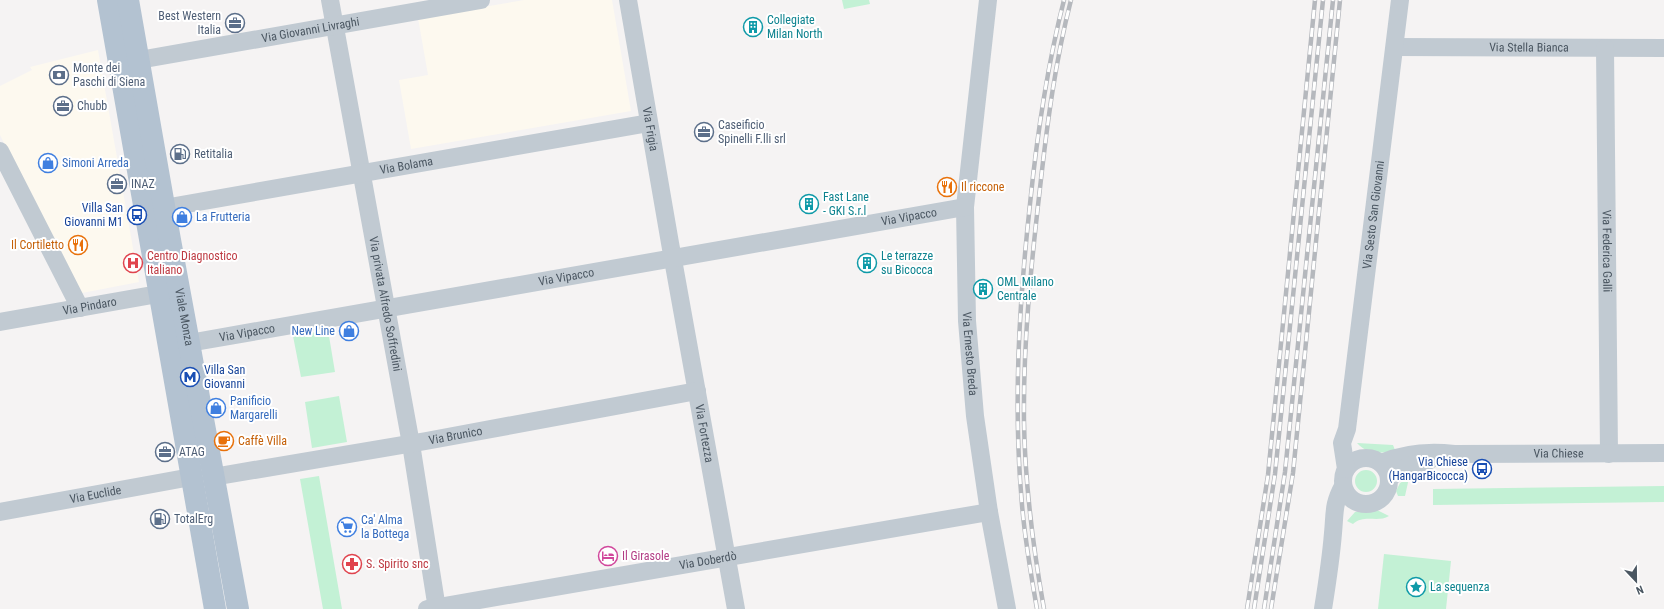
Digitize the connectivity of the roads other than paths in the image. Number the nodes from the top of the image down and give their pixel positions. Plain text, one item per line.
1 (108, 0) edge
2 (128, 0) edge
3 (330, 0) edge
4 (481, 0) edge
5 (628, 0) edge
6 (988, 0) edge
7 (1400, 0) edge
8 (335, 26) junction
9 (1395, 47) junction
10 (1605, 48) junction
11 (1664, 48) edge
12 (139, 60) junction
13 (649, 123) junction
14 (0, 150) edge
15 (362, 174) junction
16 (965, 207) junction
17 (164, 208) junction
18 (673, 258) junction
19 (169, 292) junction
20 (80, 308) junction
21 (386, 308) junction
22 (0, 322) edge
23 (178, 344) junction
24 (697, 391) junction
25 (1347, 429) junction
26 (411, 444) junction
27 (1664, 453) edge
28 (1609, 454) junction
29 (1379, 466) junction
30 (191, 477) junction
31 (213, 477) junction
32 (1345, 477) junction
33 (1359, 503) junction
34 (0, 512) edge
35 (989, 512) junction
36 (1334, 531) junction
37 (727, 557) junction
38 (434, 608) edge
39 (215, 609) edge
40 (238, 609) edge
41 (736, 609) edge
42 (1007, 609) edge
43 (1322, 609) edge

1 - 19 main road, Viale Monza
2 - 12 main road, Viale Monza
3 - 8 street, Via privata Alfredo Soffredini
4 - 8 street, Via Giovanni Livraghi
5 - 13 street, Via Frigia
6 - 16 street, Via Ernesto Breda
7 - 9 street, Via Sesto San Giovanni
8 - 12 street, Via Giovanni Livraghi
8 - 15 street, Via privata Alfredo Soffredini
9 - 10 street, Via Stella Bianca
9 - 25 street, Via Sesto San Giovanni
10 - 11 street, Via Stella Bianca
10 - 28 street, Via Federica Galli
12 - 17 main road, Viale Monza
13 - 15 street, Via Bolama
13 - 18 street, Via Frigia
14 - 20 street
15 - 17 street, Via Bolama
15 - 21 street, Via privata Alfredo Soffredini
16 - 18 street, Via Vipacco
16 - 35 street, Via Ernesto Breda
17 - 19 main road, Viale Monza
18 - 21 street, Via Vipacco
18 - 24 street, Via Fortezza
19 - 20 street, Via Pindaro
19 - 23 main road, Viale Monza
20 - 22 street, Via Pindaro
21 - 23 street, Via Vipacco
21 - 26 street, Via privata Alfredo Soffredini
23 - 30 main road, Viale Monza
23 - 31 main road, Viale Monza
24 - 26 street, Via Brunico
24 - 37 street, Via Fortezza
25 - 29 street
25 - 32 street, Via Sesto San Giovanni
26 - 31 street, Via Brunico
26 - 38 street, Via privata Alfredo Soffredini
27 - 28 street, Via Chiese
28 - 29 street, Via Chiese
29 - 32 street
29 - 33 street
30 - 34 street, Via Euclide
30 - 39 main road, Viale Monza
31 - 40 main road, Viale Monza
32 - 33 street
32 - 36 street
33 - 36 street
35 - 37 street, Via Doberdò
35 - 42 street, Via Ernesto Breda
36 - 43 street
37 - 38 street, Via Doberdò
37 - 41 street, Via Fortezza

